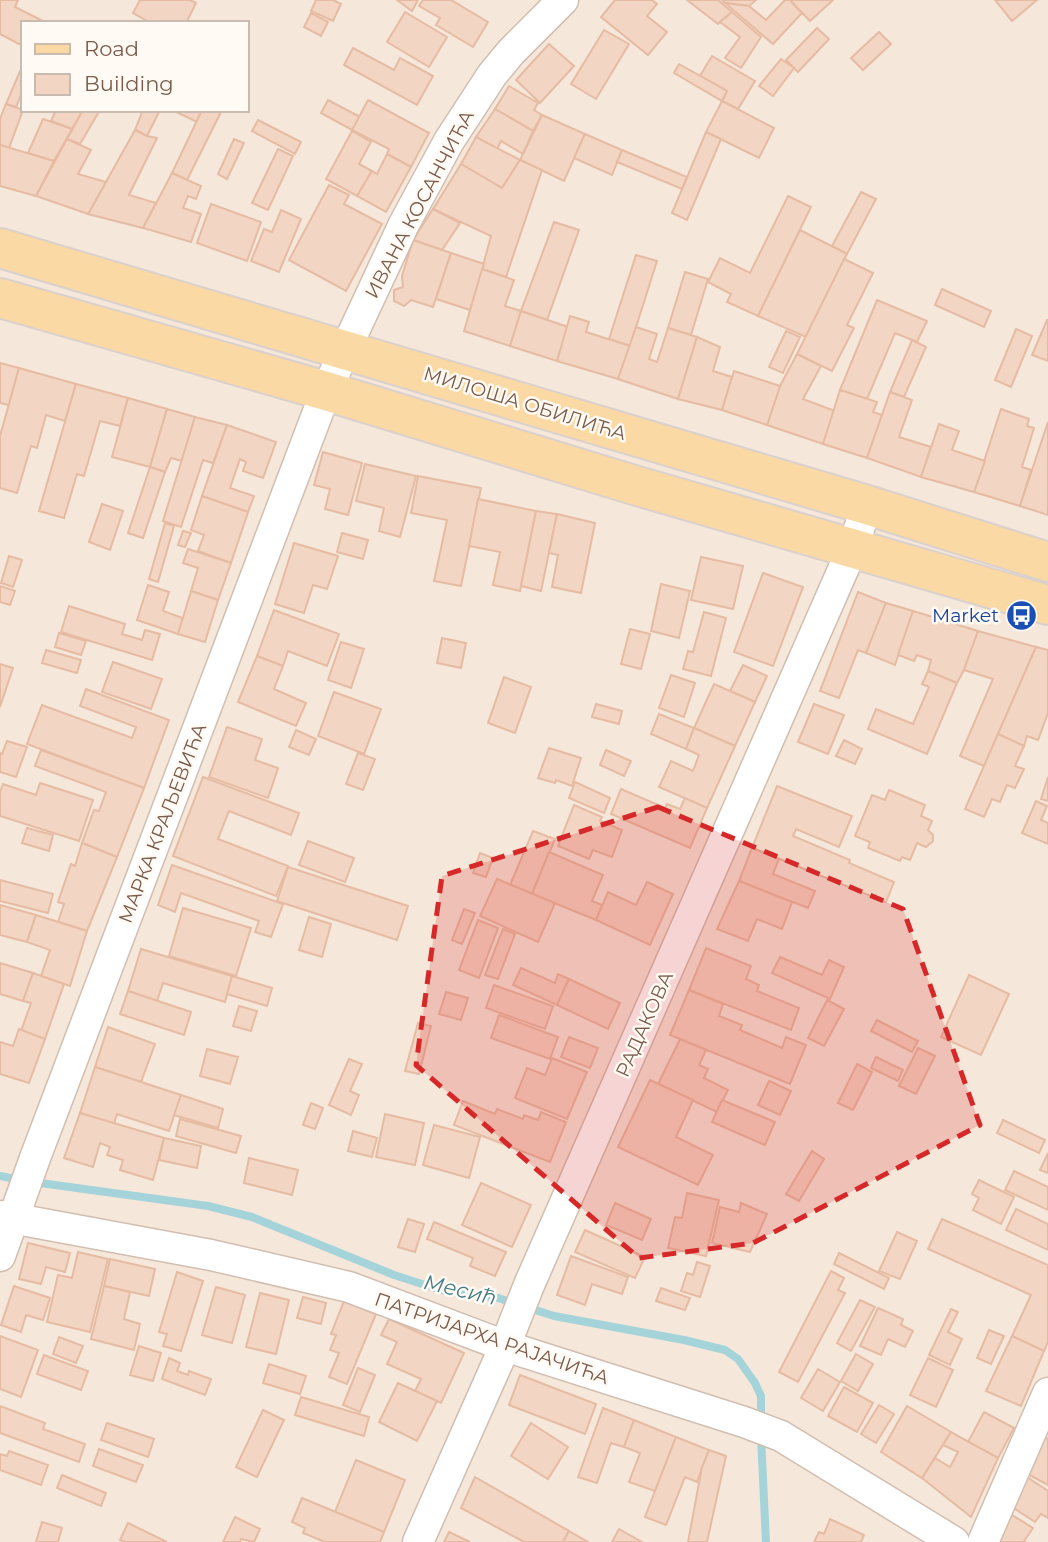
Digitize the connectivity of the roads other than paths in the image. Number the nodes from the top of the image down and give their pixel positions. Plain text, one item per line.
1 (563, 0) edge
2 (0, 248) edge
3 (0, 298) edge
4 (347, 349) junction
5 (326, 391) junction
6 (867, 505) junction
7 (853, 547) junction
8 (1048, 562) edge
9 (1048, 604) edge
10 (7, 1217) edge
11 (0, 1256) edge
12 (510, 1333) junction
13 (1048, 1393) edge
14 (418, 1542) edge
15 (954, 1542) edge
16 (983, 1542) edge

1 - 4 street, ИВАНА КОСАНЧИЋА
2 - 4 main road, МИЛОША ОБИЛИЋА
3 - 5 main road
4 - 5 street, ИВАНА КОСАНЧИЋА
4 - 6 main road, МИЛОША ОБИЛИЋА
5 - 7 main road
5 - 10 street, МАРКА КРАЉЕВИЋА
6 - 7 street, РАДАКОВА
6 - 8 main road, МИЛОША ОБИЛИЋА
7 - 9 main road
7 - 12 street, РАДАКОВА
10 - 11 street, МАРКА КРАЉЕВИЋА
10 - 12 street, ПАТРИЈАРХА РАЈАЧИЋА
12 - 14 street, РАДАКОВА
12 - 15 street, ПАТРИЈАРХА РАЈАЧИЋА
13 - 16 street

